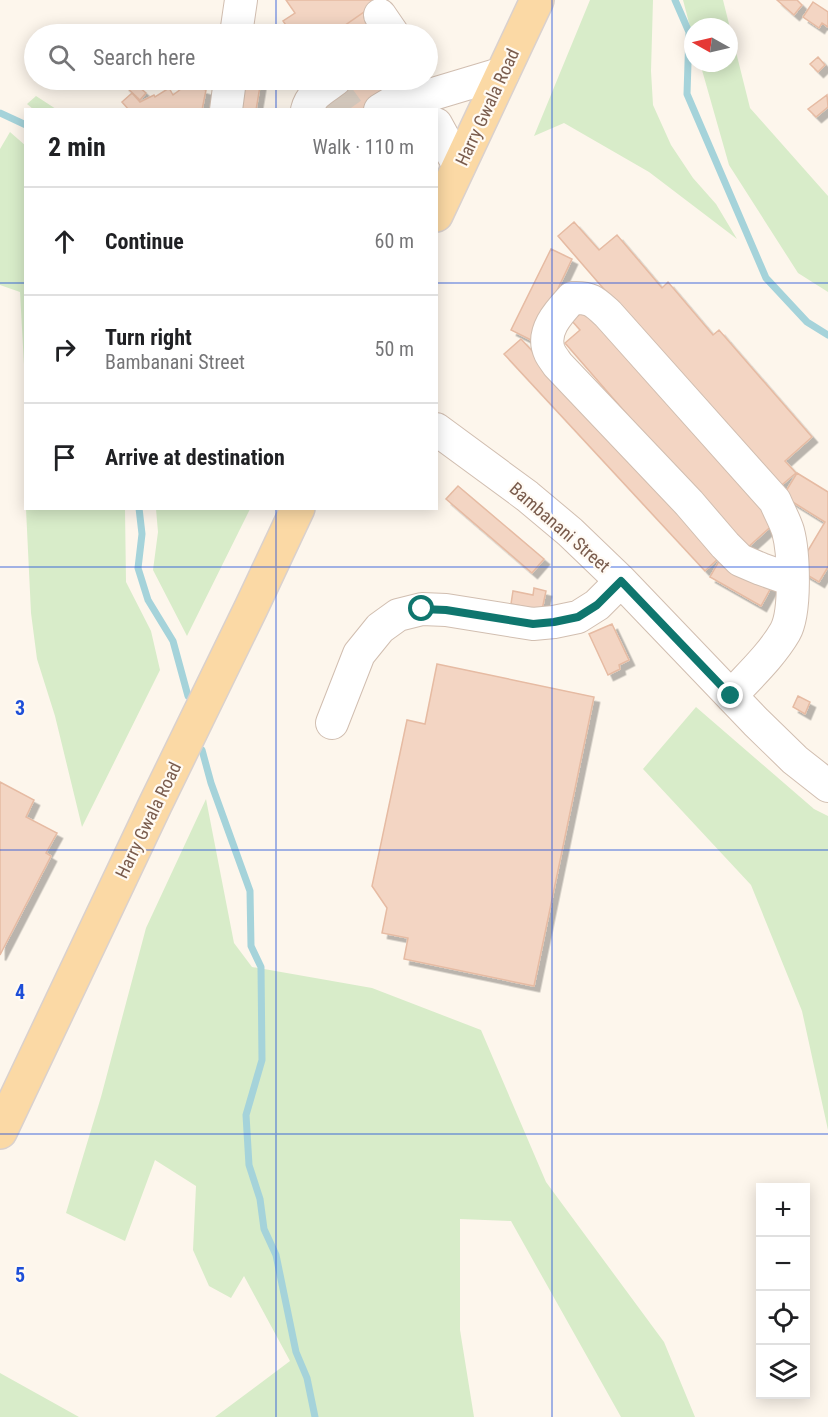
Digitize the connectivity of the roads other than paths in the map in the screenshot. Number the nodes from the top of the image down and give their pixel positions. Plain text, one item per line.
1 (241, 0) edge
2 (537, 0) edge
3 (237, 24) edge
4 (503, 73) junction
5 (229, 90) edge
6 (322, 90) edge
7 (427, 102) edge
8 (226, 108) edge
9 (307, 108) edge
10 (383, 108) edge
11 (438, 124) edge
12 (459, 166) junction
13 (438, 211) edge
14 (438, 430) edge
15 (297, 510) edge
16 (792, 580) junction
17 (621, 581) junction
18 (731, 696) junction
19 (332, 723) dead end
20 (828, 786) edge
21 (0, 1132) edge

1 - 3 street
2 - 4 main road, Harry Gwala Road
4 - 7 street
4 - 12 main road, Harry Gwala Road
5 - 8 street
6 - 9 street
7 - 10 street
11 - 12 street
12 - 13 main road, Harry Gwala Road
14 - 17 street, Bambanani Street
15 - 21 main road, Harry Gwala Road
16 - 16 street
16 - 18 street
17 - 18 street, Bambanani Street
17 - 19 street
18 - 20 street, Bambanani Street

